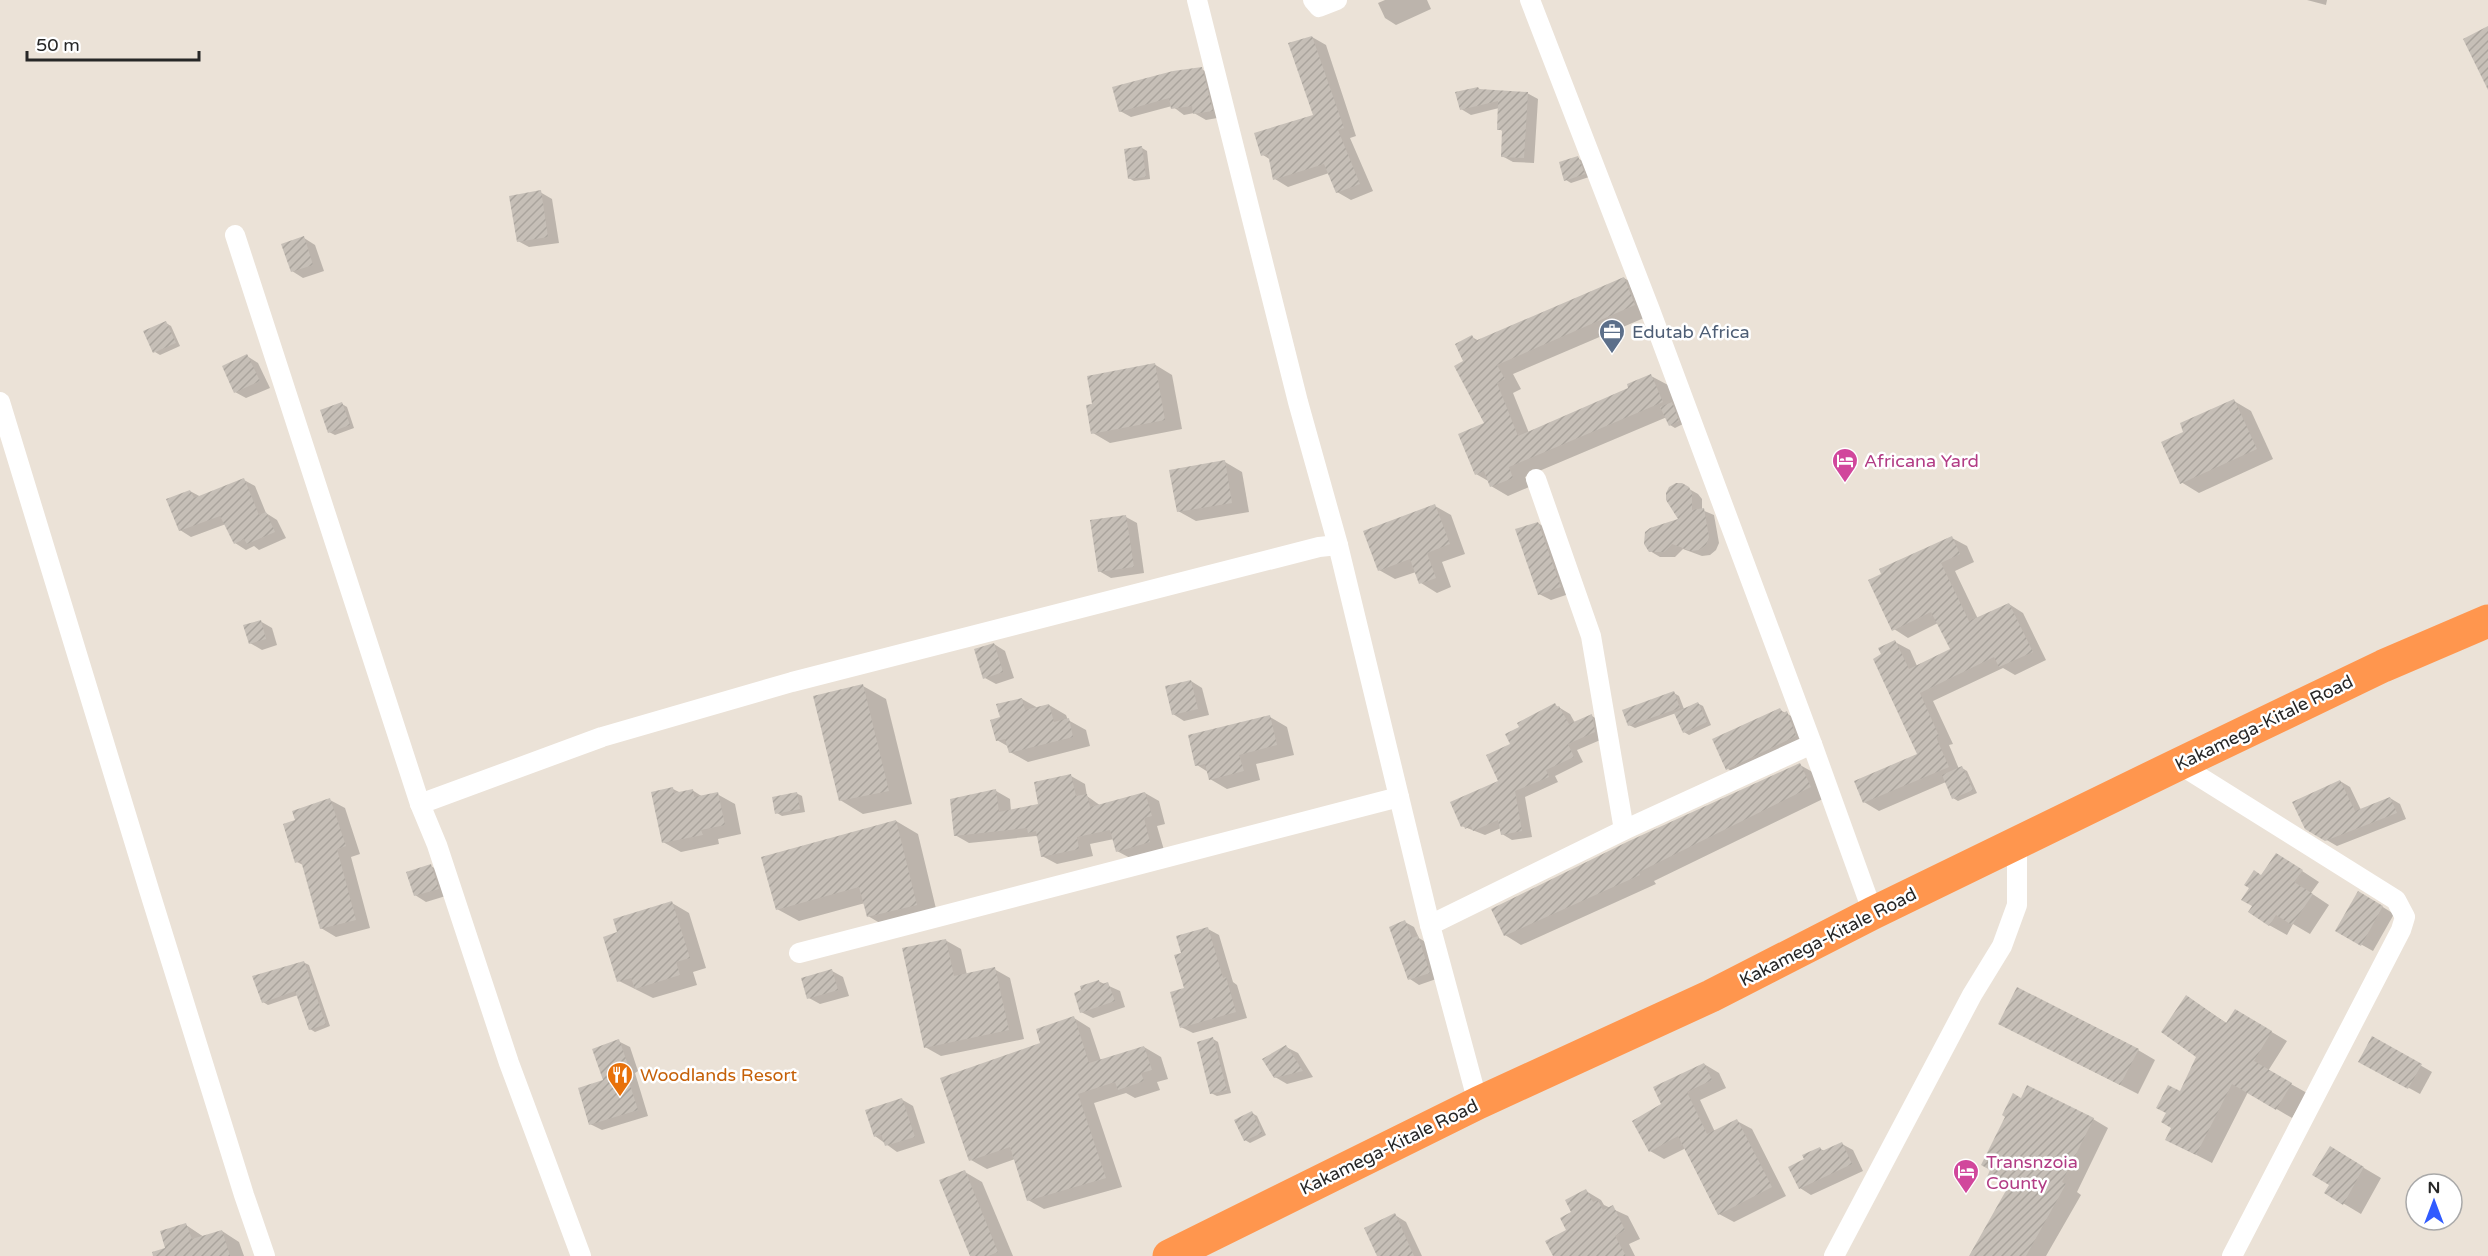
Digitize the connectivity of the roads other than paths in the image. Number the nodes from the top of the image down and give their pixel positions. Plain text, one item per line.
1 (1197, 0) edge
2 (1314, 0) edge
3 (1337, 0) edge
4 (1530, 0) edge
5 (235, 234) dead end
6 (0, 402) edge
7 (1536, 478) dead end
8 (1338, 545) junction
9 (2488, 621) edge
10 (1812, 744) junction
11 (2179, 764) junction
12 (1399, 797) junction
13 (420, 804) junction
14 (1624, 830) junction
15 (2017, 844) junction
16 (1873, 913) junction
17 (1430, 925) junction
18 (799, 953) dead end
19 (1478, 1103) junction
20 (266, 1256) edge
21 (581, 1256) edge
22 (1168, 1256) edge
23 (1834, 1256) edge
24 (2232, 1256) edge

1 - 8 street
2 - 3 street
4 - 10 street
5 - 13 street
6 - 20 street
7 - 14 street
8 - 12 street
8 - 13 street
9 - 11 highway, Kakamega-Kitale Road
10 - 14 street
10 - 16 street
11 - 15 highway, Kakamega-Kitale Road
11 - 24 street
12 - 17 street
12 - 18 street
13 - 21 street
14 - 17 street
15 - 16 highway, Kakamega-Kitale Road
15 - 23 street
16 - 19 highway, Kakamega-Kitale Road
17 - 19 street
19 - 22 highway, Kakamega-Kitale Road

